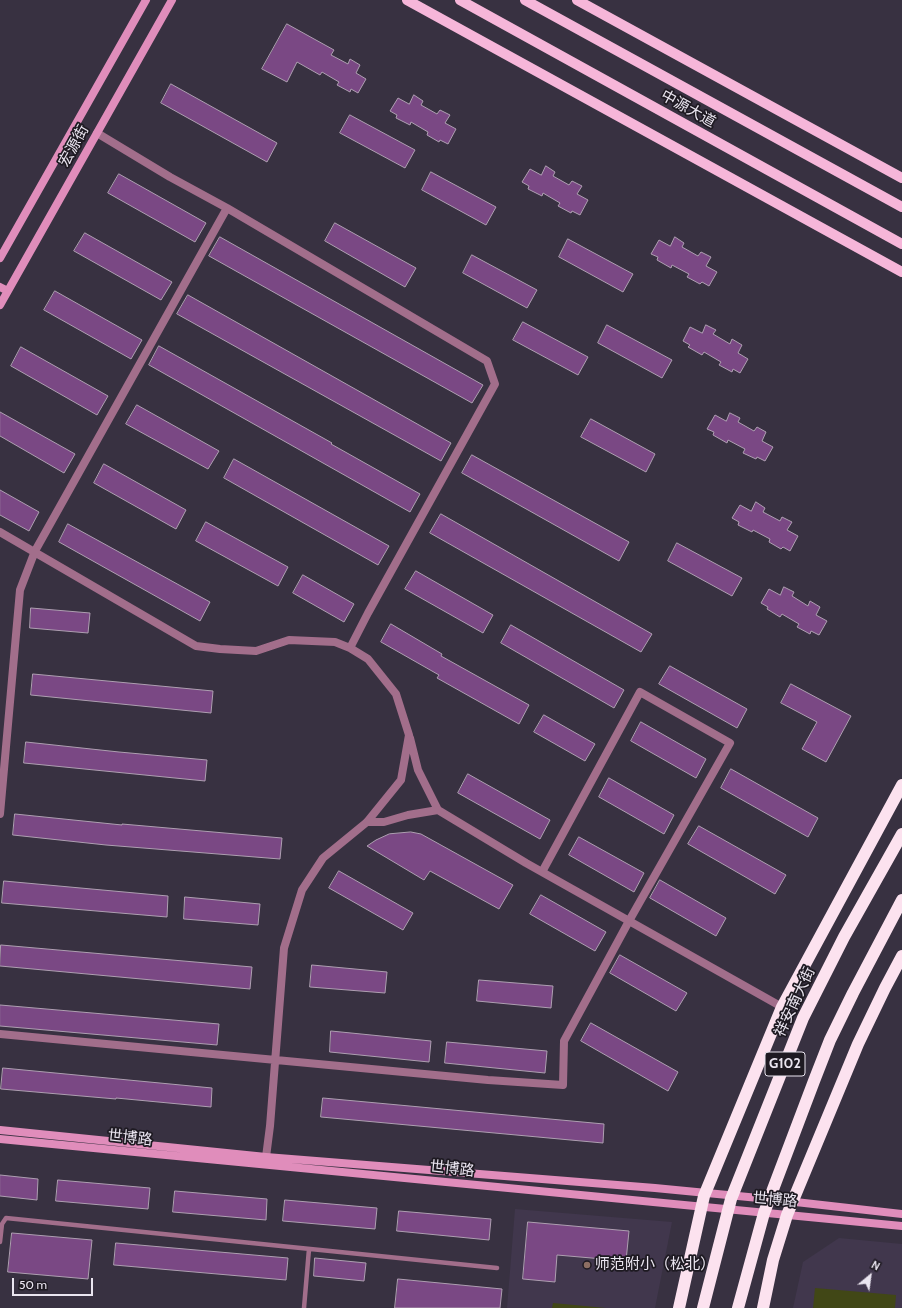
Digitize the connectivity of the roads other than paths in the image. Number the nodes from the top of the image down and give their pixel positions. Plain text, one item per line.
1 (146, 0) edge
2 (172, 0) edge
3 (407, 0) edge
4 (460, 0) edge
5 (525, 0) edge
6 (577, 0) edge
7 (97, 133) junction
8 (902, 178) edge
9 (902, 207) edge
10 (227, 208) junction
11 (902, 244) edge
12 (0, 258) edge
13 (902, 272) edge
14 (0, 287) edge
15 (8, 291) junction
16 (0, 305) edge
17 (0, 532) edge
18 (35, 552) junction
19 (350, 648) junction
20 (410, 735) junction
21 (902, 786) edge
22 (438, 810) junction
23 (0, 814) edge
24 (367, 822) junction
25 (902, 834) edge
26 (542, 872) junction
27 (902, 900) edge
28 (630, 921) junction
29 (902, 956) edge
30 (782, 1007) junction
31 (0, 1034) edge
32 (275, 1060) junction
33 (0, 1130) edge
34 (0, 1140) edge
35 (266, 1157) junction
36 (704, 1194) junction
37 (732, 1196) junction
38 (769, 1199) junction
39 (792, 1203) junction
40 (701, 1207) junction
41 (729, 1210) junction
42 (764, 1213) junction
43 (902, 1214) edge
44 (787, 1215) junction
45 (902, 1226) edge
46 (0, 1242) edge
47 (309, 1249) junction
48 (497, 1268) dead end
49 (304, 1308) edge
50 (679, 1308) edge
51 (703, 1308) edge
52 (738, 1308) edge
53 (763, 1308) edge

1 - 12 main road, 宏源街
2 - 7 main road, 宏源街
3 - 13 main road
4 - 11 main road, 中源大道
5 - 9 main road, 中源大道
6 - 8 main road
7 - 10 street
7 - 15 main road, 宏源街
10 - 18 street
10 - 19 street
14 - 15 main road
15 - 16 main road, 宏源街
17 - 18 street
18 - 19 street
18 - 23 street
19 - 20 street
20 - 22 street
20 - 24 street
21 - 30 highway
22 - 24 street
22 - 26 street
24 - 32 street
25 - 37 highway, 祥安南大街 / G102
26 - 28 street
26 - 28 street
27 - 38 highway, G102
28 - 30 street
28 - 32 street
29 - 39 highway
30 - 36 highway
31 - 32 street
32 - 35 street
33 - 35 main road, 世博路
34 - 40 main road, 世博路
35 - 36 main road, 世博路
36 - 37 main road, 世博路
36 - 40 highway
37 - 38 main road, 世博路
37 - 41 highway, 祥安南大街 / G102
38 - 39 main road, 世博路
38 - 42 highway, G102
39 - 43 main road, 世博路
39 - 44 highway
40 - 41 main road, 世博路
40 - 50 highway
41 - 42 main road, 世博路
41 - 51 highway, 祥安南大街 / G102
42 - 44 main road, 世博路
42 - 52 highway, G102
44 - 45 main road, 世博路
44 - 53 highway
46 - 47 lane
47 - 48 lane
47 - 49 lane

